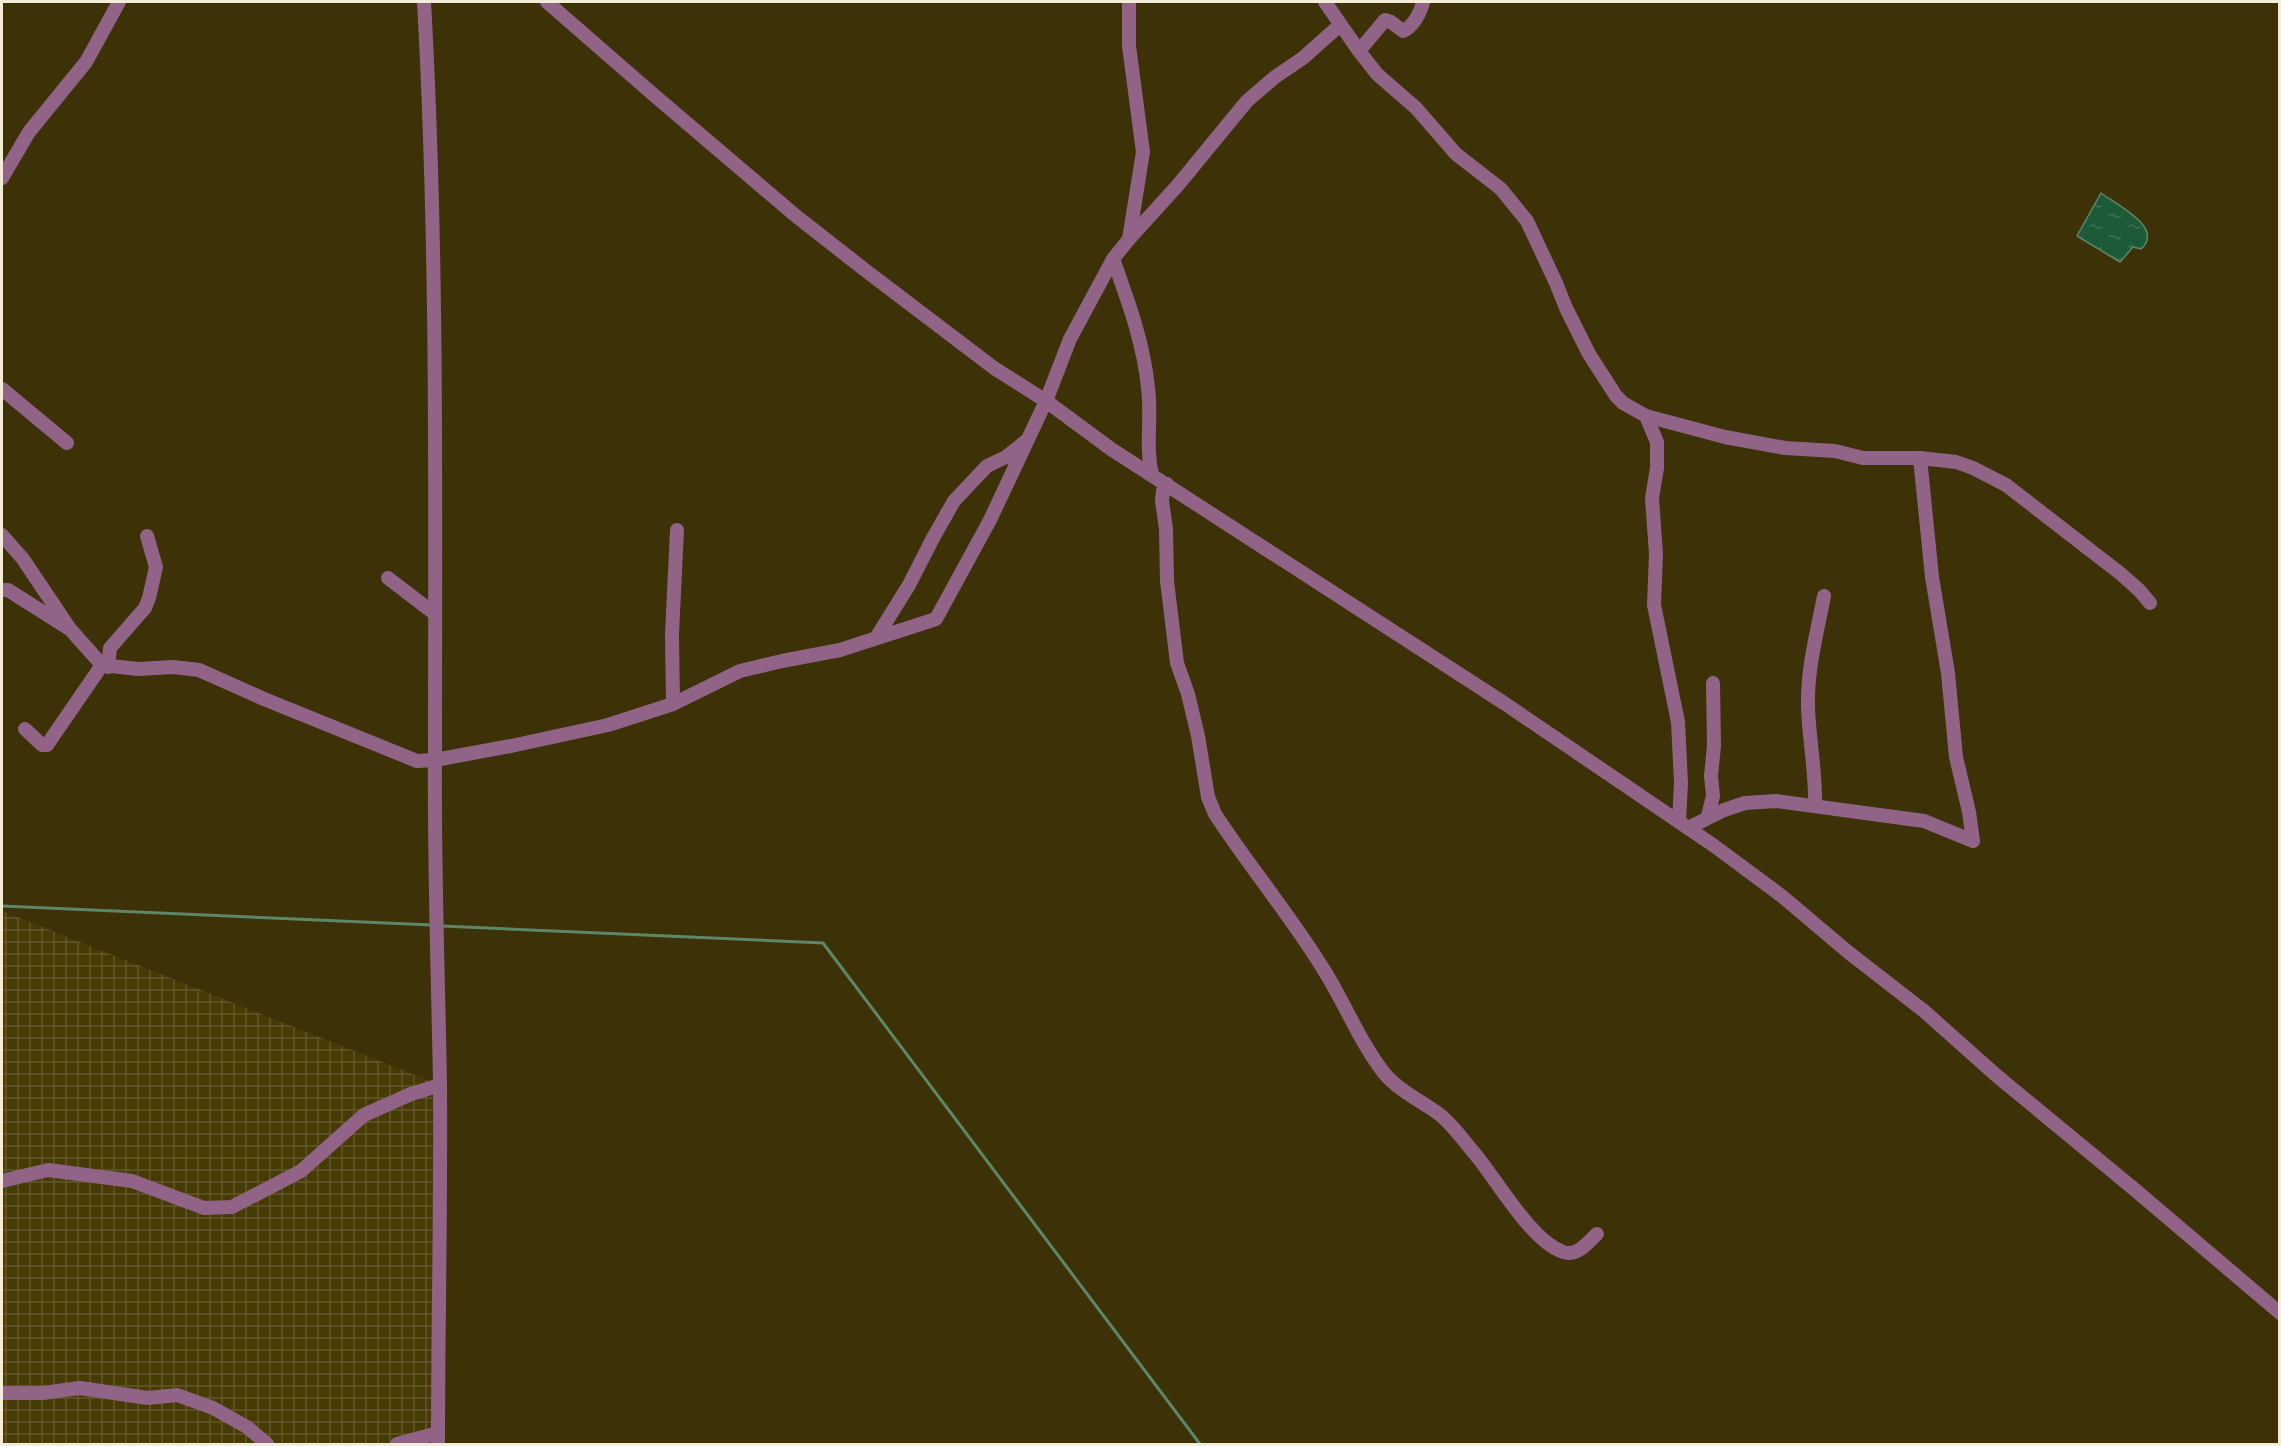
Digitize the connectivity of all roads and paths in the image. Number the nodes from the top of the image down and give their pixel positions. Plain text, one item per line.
1 (119, 2) edge
2 (424, 2) edge
3 (547, 2) edge
4 (1129, 2) edge
5 (1423, 2) edge
6 (1328, 4) edge
7 (1341, 25) junction
8 (1359, 51) junction
9 (2, 178) edge
10 (1128, 238) junction
11 (1113, 259) junction
12 (2, 389) edge
13 (1046, 401) junction
14 (1646, 416) junction
15 (1028, 440) junction
16 (67, 443) dead end
17 (1920, 458) junction
18 (1152, 475) junction
19 (1167, 484) junction
20 (676, 530) dead end
21 (2, 535) edge
22 (147, 536) dead end
23 (388, 578) dead end
24 (2, 590) edge
25 (1824, 596) dead end
26 (2150, 603) dead end
27 (435, 614) junction
28 (70, 629) junction
29 (876, 638) junction
30 (105, 666) junction
31 (1713, 683) dead end
32 (673, 704) junction
33 (26, 729) dead end
34 (435, 760) junction
35 (1815, 806) junction
36 (1708, 816) junction
37 (1683, 825) junction
38 (440, 1085) junction
39 (2, 1181) edge
40 (1597, 1234) dead end
41 (2280, 1313) edge
42 (2, 1393) edge
43 (438, 1438) edge
44 (267, 1444) edge
45 (397, 1444) edge

1 - 9 street
2 - 27 street
3 - 13 street
4 - 10 street
5 - 8 street
6 - 7 street
7 - 8 street
7 - 10 street
8 - 14 street
10 - 11 street
11 - 13 street
11 - 18 street
12 - 16 street
13 - 15 street
13 - 18 street
14 - 17 street
14 - 37 street
15 - 29 street
15 - 29 street
17 - 26 street
17 - 35 street
18 - 19 street
19 - 37 street
19 - 40 street
20 - 32 street
21 - 28 street
22 - 30 street
23 - 27 street
24 - 28 street
25 - 35 street
27 - 34 street
28 - 30 street
29 - 32 street
30 - 33 street
30 - 34 street
31 - 36 street
32 - 34 street
34 - 38 street
35 - 36 street
36 - 37 street
37 - 41 street
38 - 39 street
38 - 43 street
42 - 44 street
43 - 45 street

